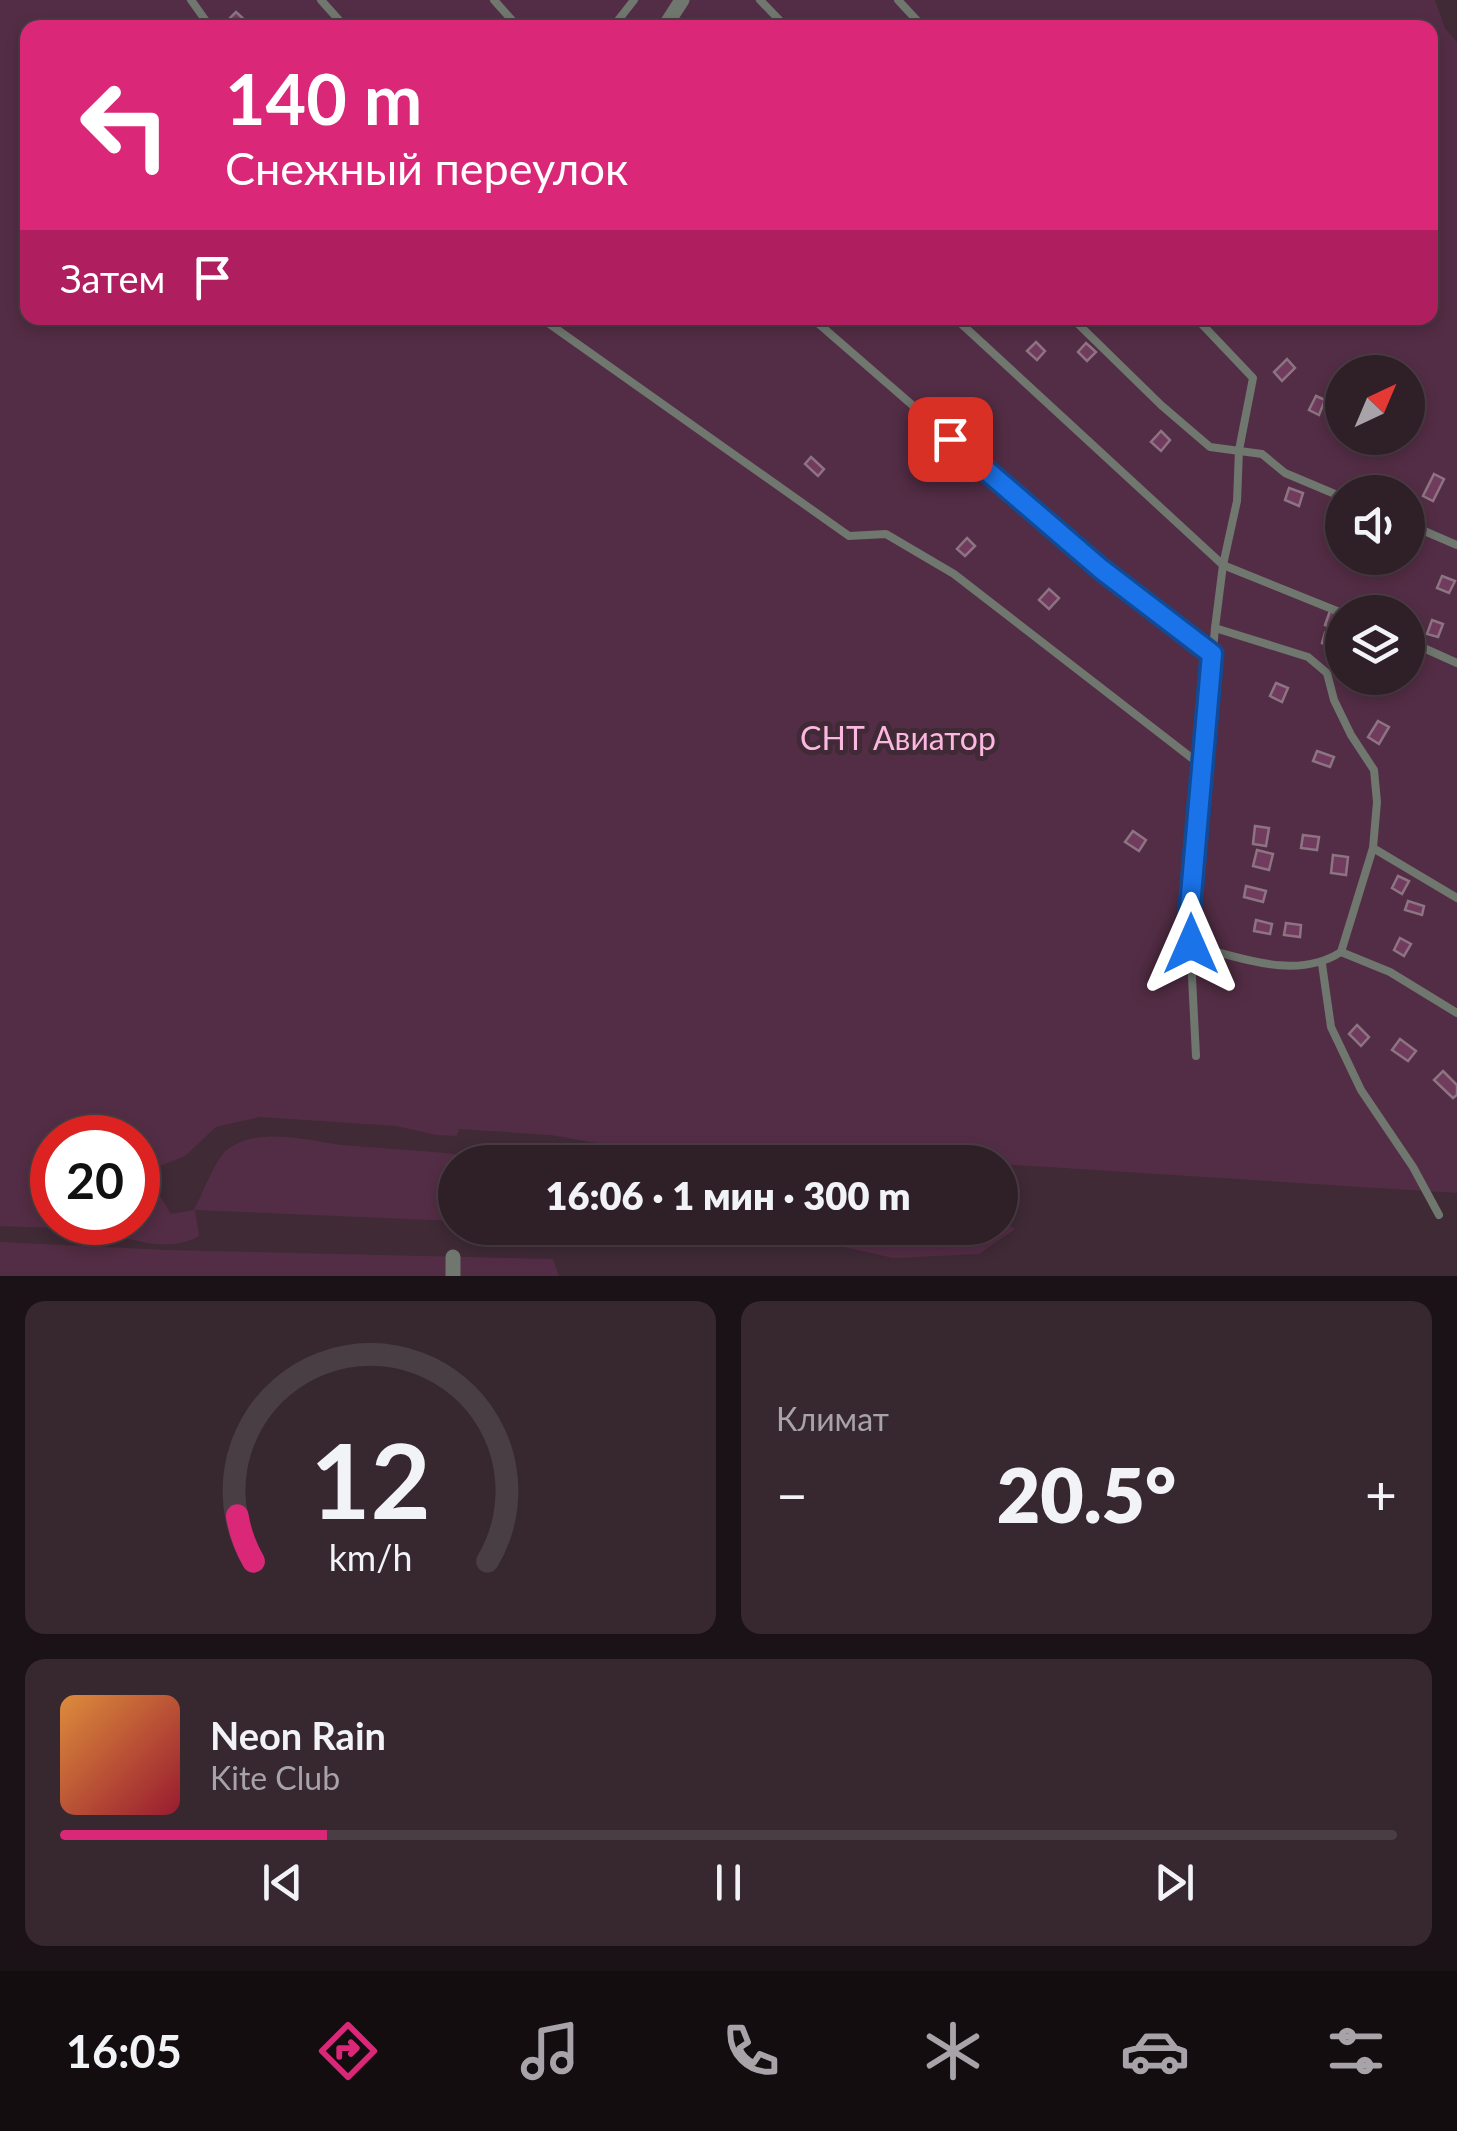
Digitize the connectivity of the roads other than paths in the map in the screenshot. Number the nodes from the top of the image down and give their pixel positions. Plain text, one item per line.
1 (321, 0) edge
2 (494, 0) edge
3 (634, 0) edge
4 (760, 0) edge
5 (898, 0) edge
6 (339, 20) edge
7 (512, 20) edge
8 (618, 20) edge
9 (779, 20) edge
10 (917, 20) edge
11 (550, 325) edge
12 (820, 325) edge
13 (964, 325) edge
14 (1079, 325) edge
15 (1203, 325) edge
16 (1239, 450) junction
17 (1325, 490) edge
18 (1425, 531) edge
19 (1457, 545) edge
20 (1223, 565) junction
21 (1325, 606) edge
22 (1215, 628) junction
23 (1425, 649) edge
24 (1212, 654) junction
25 (1457, 663) edge
26 (1202, 766) junction
27 (1373, 848) junction
28 (1457, 898) edge
29 (1191, 944) junction
30 (1341, 952) junction
31 (1322, 964) junction
32 (1457, 1013) edge
33 (1196, 1056) dead end
34 (1439, 1215) dead end
35 (452, 1257) dead end
36 (452, 1276) edge

1 - 6 lane
2 - 7 lane
3 - 8 lane
4 - 9 lane
5 - 10 lane
11 - 26 lane
12 - 24 lane
13 - 20 lane
14 - 16 lane
15 - 16 lane
16 - 17 lane
16 - 20 lane
18 - 19 lane
20 - 21 lane
20 - 22 lane
22 - 24 lane
22 - 27 lane
23 - 25 lane
24 - 26 lane
26 - 29 lane
27 - 28 lane
27 - 30 lane
29 - 31 lane
29 - 33 lane
30 - 31 lane
30 - 32 lane
31 - 34 lane
35 - 36 street

